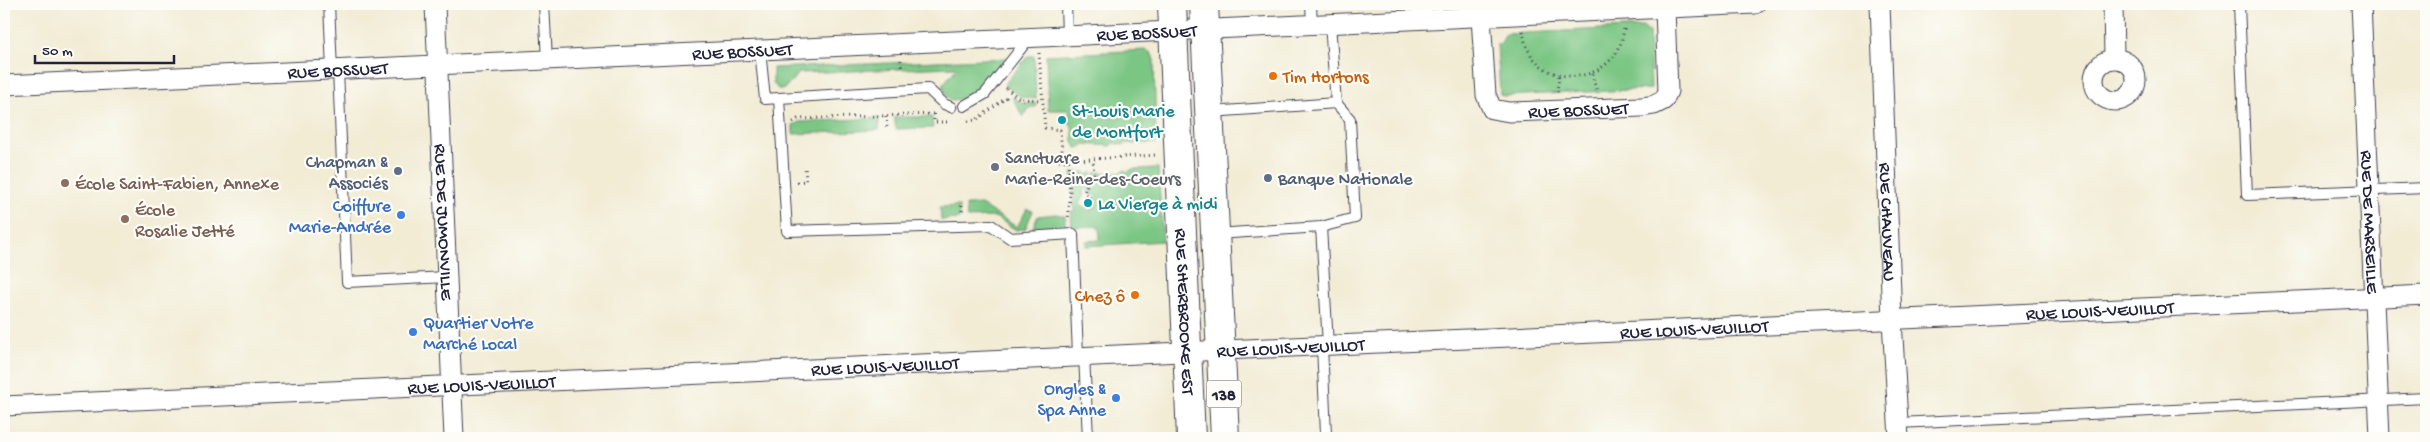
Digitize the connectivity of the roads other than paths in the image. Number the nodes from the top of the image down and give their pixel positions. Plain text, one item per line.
1 (329, 4) edge
2 (435, 4) edge
3 (544, 4) edge
4 (1066, 4) edge
5 (1311, 4) edge
6 (1755, 4) edge
7 (1880, 4) edge
8 (2113, 4) edge
9 (2238, 4) edge
10 (2361, 4) edge
11 (1665, 8) junction
12 (1204, 16) edge
13 (1173, 17) edge
14 (1481, 17) junction
15 (1321, 23) junction
16 (1067, 35) junction
17 (1035, 45) junction
18 (760, 50) junction
19 (2114, 58) dead end
20 (547, 60) junction
21 (438, 65) junction
22 (335, 70) junction
23 (4, 85) edge
24 (779, 98) junction
25 (1336, 103) junction
26 (964, 106) dead end
27 (951, 107) dead end
28 (1209, 112) junction
29 (2426, 188) edge
30 (2369, 190) junction
31 (1321, 227) junction
32 (1216, 234) junction
33 (447, 277) junction
34 (2426, 295) edge
35 (2374, 297) junction
36 (1892, 320) junction
37 (1325, 346) junction
38 (1222, 350) junction
39 (1187, 352) junction
40 (1081, 355) junction
41 (452, 385) junction
42 (2426, 398) edge
43 (2378, 402) junction
44 (4, 406) edge
45 (1899, 431) edge
46 (1326, 434) dead end
47 (454, 438) edge
48 (1088, 438) edge
49 (1191, 438) edge
50 (1225, 438) edge
51 (2380, 438) edge

1 - 22 lane
2 - 21 street, RUE DE JUMONVILLE
3 - 20 lane
4 - 16 lane
5 - 15 lane
6 - 11 street, RUE BOSSUET
7 - 36 street, RUE CHAUVEAU
8 - 19 street
9 - 30 lane
10 - 30 street, RUE DE MARSEILLE
11 - 14 street, RUE BOSSUET
11 - 14 street, RUE BOSSUET
12 - 13 street, RUE BOSSUET
12 - 15 street, RUE BOSSUET
12 - 28 main road, RUE SHERBROOKE EST / 138
13 - 16 street, RUE BOSSUET
13 - 39 main road, RUE SHERBROOKE EST / 138
14 - 15 street, RUE BOSSUET
15 - 25 lane
16 - 17 street, RUE BOSSUET
17 - 18 street, RUE BOSSUET
17 - 26 lane
18 - 20 street, RUE BOSSUET
18 - 24 lane
20 - 21 street, RUE BOSSUET
21 - 22 street, RUE BOSSUET
21 - 33 street, RUE DE JUMONVILLE
22 - 23 street, RUE BOSSUET
22 - 33 lane
24 - 27 lane
24 - 40 lane
25 - 28 lane
25 - 31 lane
28 - 32 main road, RUE SHERBROOKE EST / 138
29 - 30 lane
30 - 35 street, RUE DE MARSEILLE
31 - 32 lane
31 - 37 lane
32 - 38 main road, RUE SHERBROOKE EST / 138
33 - 41 street, RUE DE JUMONVILLE
34 - 35 street, RUE LOUIS-VEUILLOT
35 - 36 street, RUE LOUIS-VEUILLOT
35 - 43 street, RUE DE MARSEILLE
36 - 37 street, RUE LOUIS-VEUILLOT
36 - 45 street, RUE CHAUVEAU
37 - 38 street, RUE LOUIS-VEUILLOT
37 - 46 lane
38 - 39 street, RUE LOUIS-VEUILLOT
38 - 50 main road, RUE SHERBROOKE EST / 138
39 - 40 street, RUE LOUIS-VEUILLOT
39 - 49 main road, RUE SHERBROOKE EST / 138
40 - 41 street, RUE LOUIS-VEUILLOT
40 - 48 lane
41 - 44 street, RUE LOUIS-VEUILLOT
41 - 47 street, RUE DE JUMONVILLE
42 - 43 lane
43 - 45 lane
43 - 51 street, RUE DE MARSEILLE

